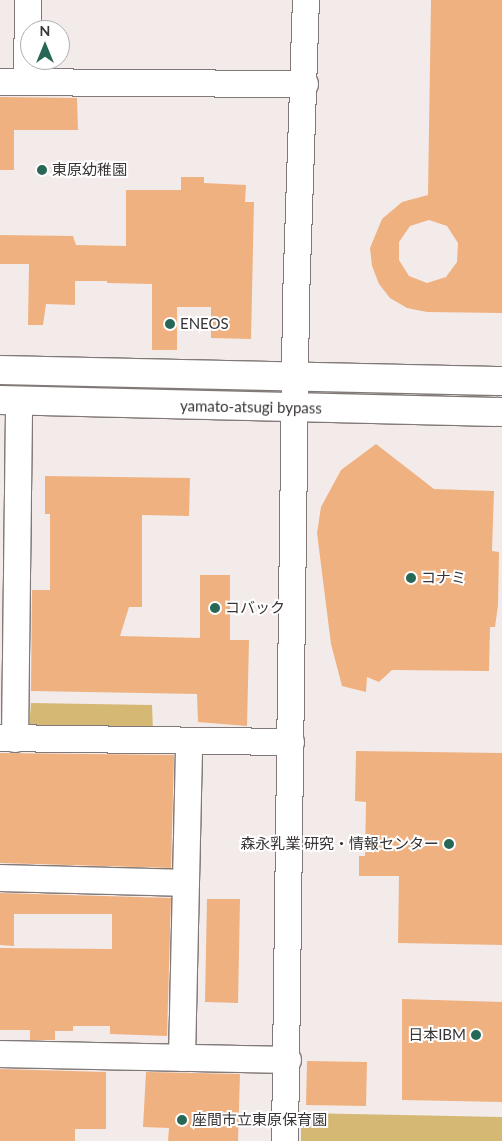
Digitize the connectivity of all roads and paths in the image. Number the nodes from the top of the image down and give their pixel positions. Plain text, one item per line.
1 (28, 0) edge
2 (306, 0) edge
3 (0, 82) edge
4 (27, 82) junction
5 (305, 84) junction
6 (0, 370) edge
7 (295, 376) junction
8 (502, 381) edge
9 (9, 400) edge
10 (295, 407) junction
11 (502, 412) edge
12 (7, 739) edge
13 (189, 742) junction
14 (291, 742) junction
15 (0, 878) edge
16 (186, 883) junction
17 (0, 1054) edge
18 (182, 1058) junction
19 (288, 1060) junction
20 (285, 1141) edge

1 - 4 street
2 - 5 street
3 - 4 street
4 - 5 street
5 - 7 street
6 - 7 highway, yamato-atsugi bypass
7 - 8 highway, yamato-atsugi bypass
7 - 10 street
9 - 10 highway, yamato-atsugi bypass
9 - 12 street
10 - 11 highway, yamato-atsugi bypass
10 - 14 street
12 - 13 street
13 - 14 street
13 - 16 street
14 - 19 street
15 - 16 street
16 - 18 street
17 - 18 street
18 - 19 street
19 - 20 street

